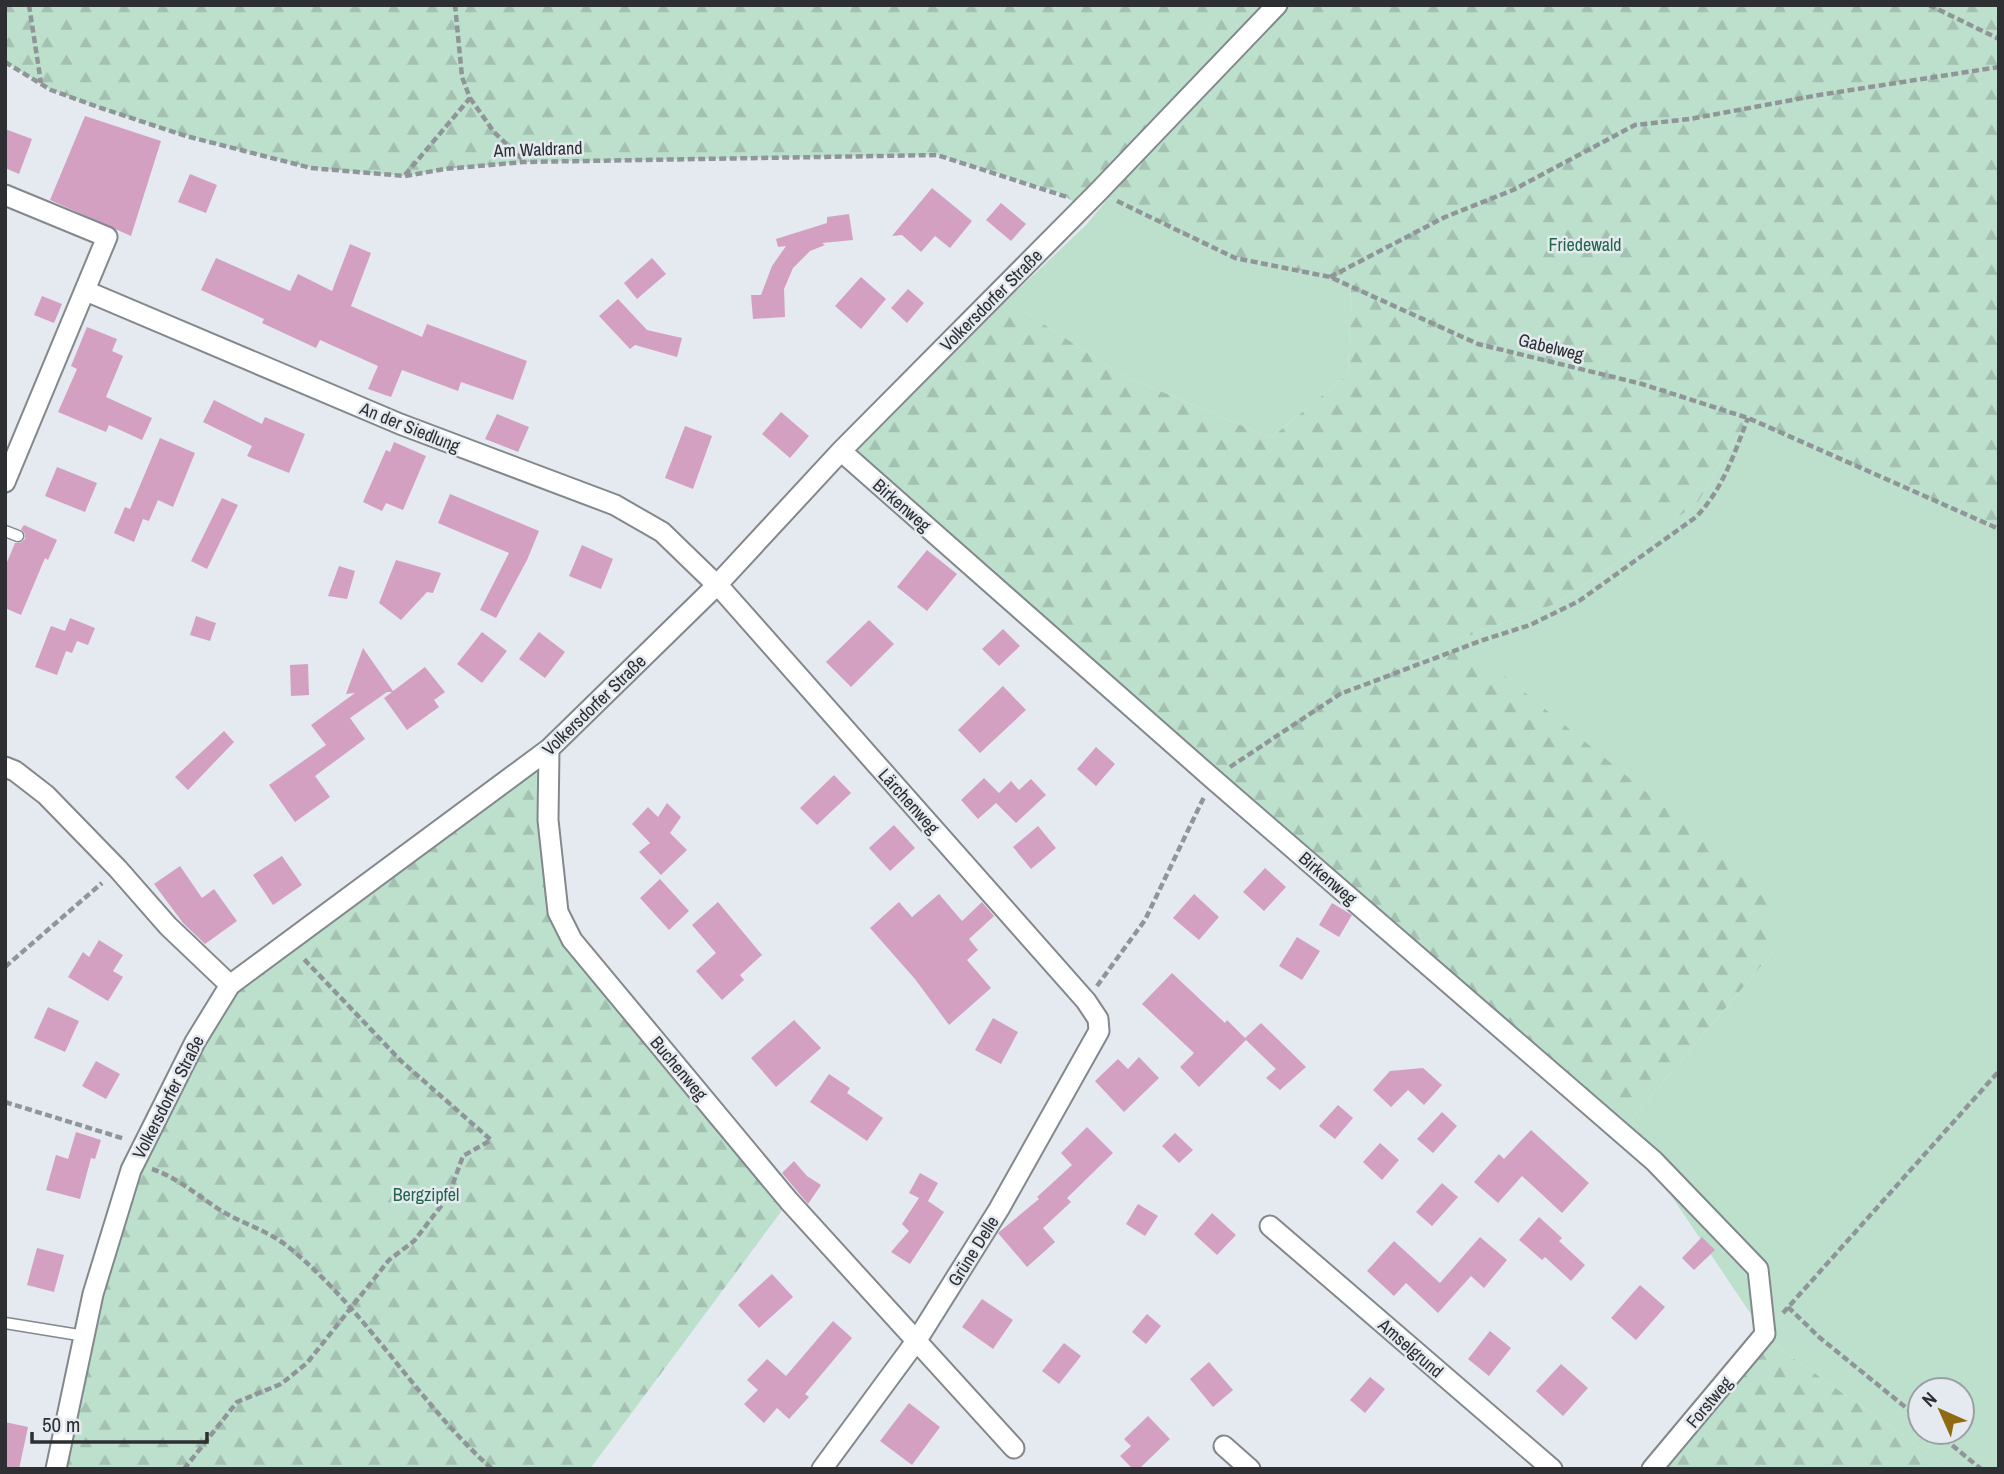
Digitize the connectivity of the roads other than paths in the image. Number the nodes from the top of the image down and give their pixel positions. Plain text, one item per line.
1 (1277, 5) edge
2 (5, 195) edge
3 (86, 290) junction
4 (841, 451) junction
5 (5, 482) edge
6 (5, 531) edge
7 (18, 536) dead end
8 (718, 586) junction
9 (549, 749) junction
10 (5, 767) edge
11 (230, 985) junction
12 (1098, 1019) joint
13 (1270, 1226) dead end
14 (5, 1323) edge
15 (1765, 1335) joint
16 (85, 1336) junction
17 (917, 1340) junction
18 (1224, 1446) dead end
19 (1014, 1448) dead end
20 (56, 1469) edge
21 (822, 1469) edge
22 (1250, 1469) edge
23 (1552, 1469) edge
24 (1652, 1469) edge

1 - 4 street, Volkersdorfer Straße
2 - 3 street
3 - 5 street
3 - 8 street, An der Siedlung
4 - 8 street, Volkersdorfer Straße
4 - 15 street, Birkenweg
6 - 7 lane
8 - 9 street, Volkersdorfer Straße
8 - 12 street, Lärchenweg
9 - 11 street, Volkersdorfer Straße
9 - 17 street, Buchenweg
10 - 11 street
11 - 16 street, Volkersdorfer Straße
12 - 17 street, Grüne Delle
13 - 23 street, Amselgrund
14 - 16 lane
15 - 24 street, Forstweg
16 - 20 street, Volkersdorfer Straße
17 - 19 street, Buchenweg
17 - 21 street, Grüne Delle
18 - 22 street

